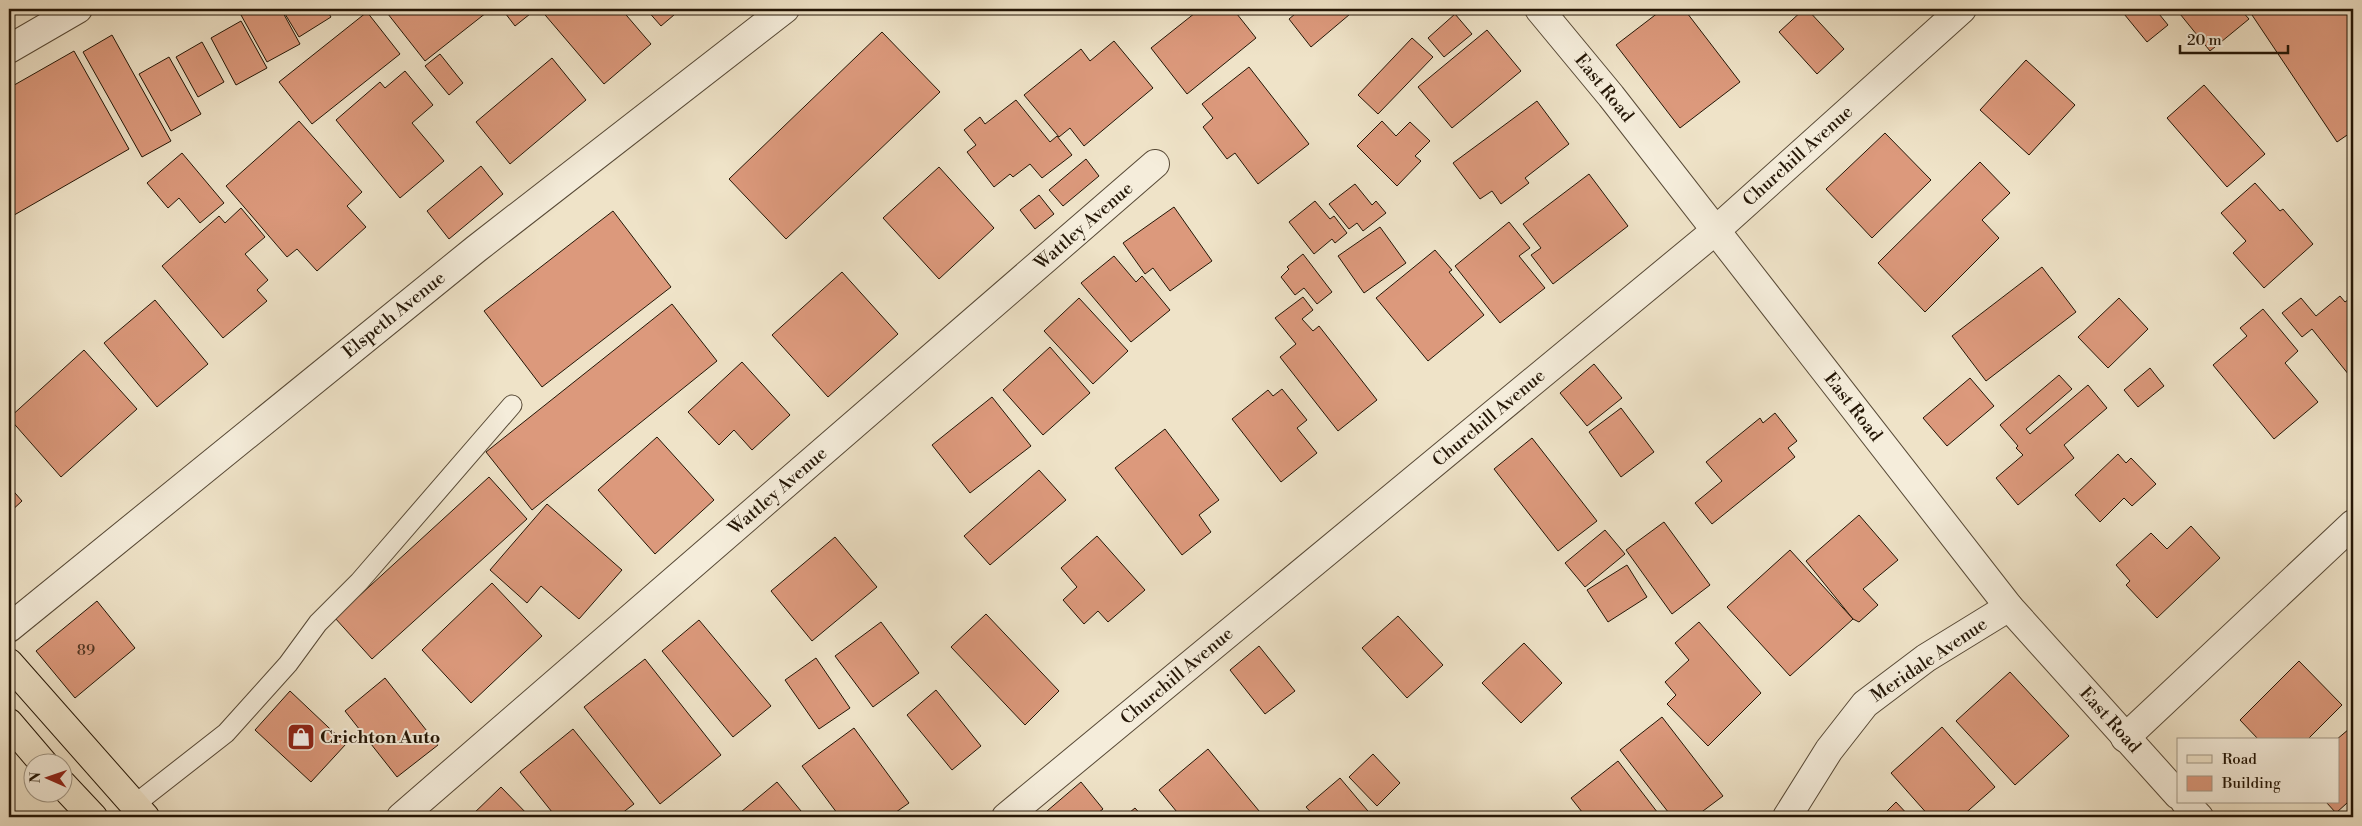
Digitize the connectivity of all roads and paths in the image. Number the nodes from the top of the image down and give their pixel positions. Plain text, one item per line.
1 (78, 9) edge
2 (785, 9) edge
3 (1539, 9) edge
4 (1962, 9) edge
5 (9, 49) edge
6 (1155, 164) dead end
7 (1715, 231) junction
8 (512, 405) dead end
9 (2353, 524) edge
10 (2009, 607) junction
11 (9, 628) edge
12 (9, 663) edge
13 (9, 723) edge
14 (2125, 738) junction
15 (35, 754) edge
16 (2177, 794) edge
17 (72, 795) edge
18 (2187, 804) edge
19 (140, 811) edge
20 (93, 817) edge
21 (401, 817) edge
22 (1006, 817) edge
23 (1787, 817) edge
24 (2199, 817) edge

1 - 5 street
2 - 11 street, Elspeth Avenue
3 - 7 street, East Road
4 - 7 street, Churchill Avenue
6 - 21 street, Wattley Avenue
7 - 10 street, East Road
7 - 22 street, Churchill Avenue
8 - 19 lane
9 - 14 street
10 - 14 street, East Road
10 - 23 street, Meridale Avenue
12 - 19 main road
13 - 15 main road
14 - 16 street, East Road
17 - 20 main road
18 - 24 street

